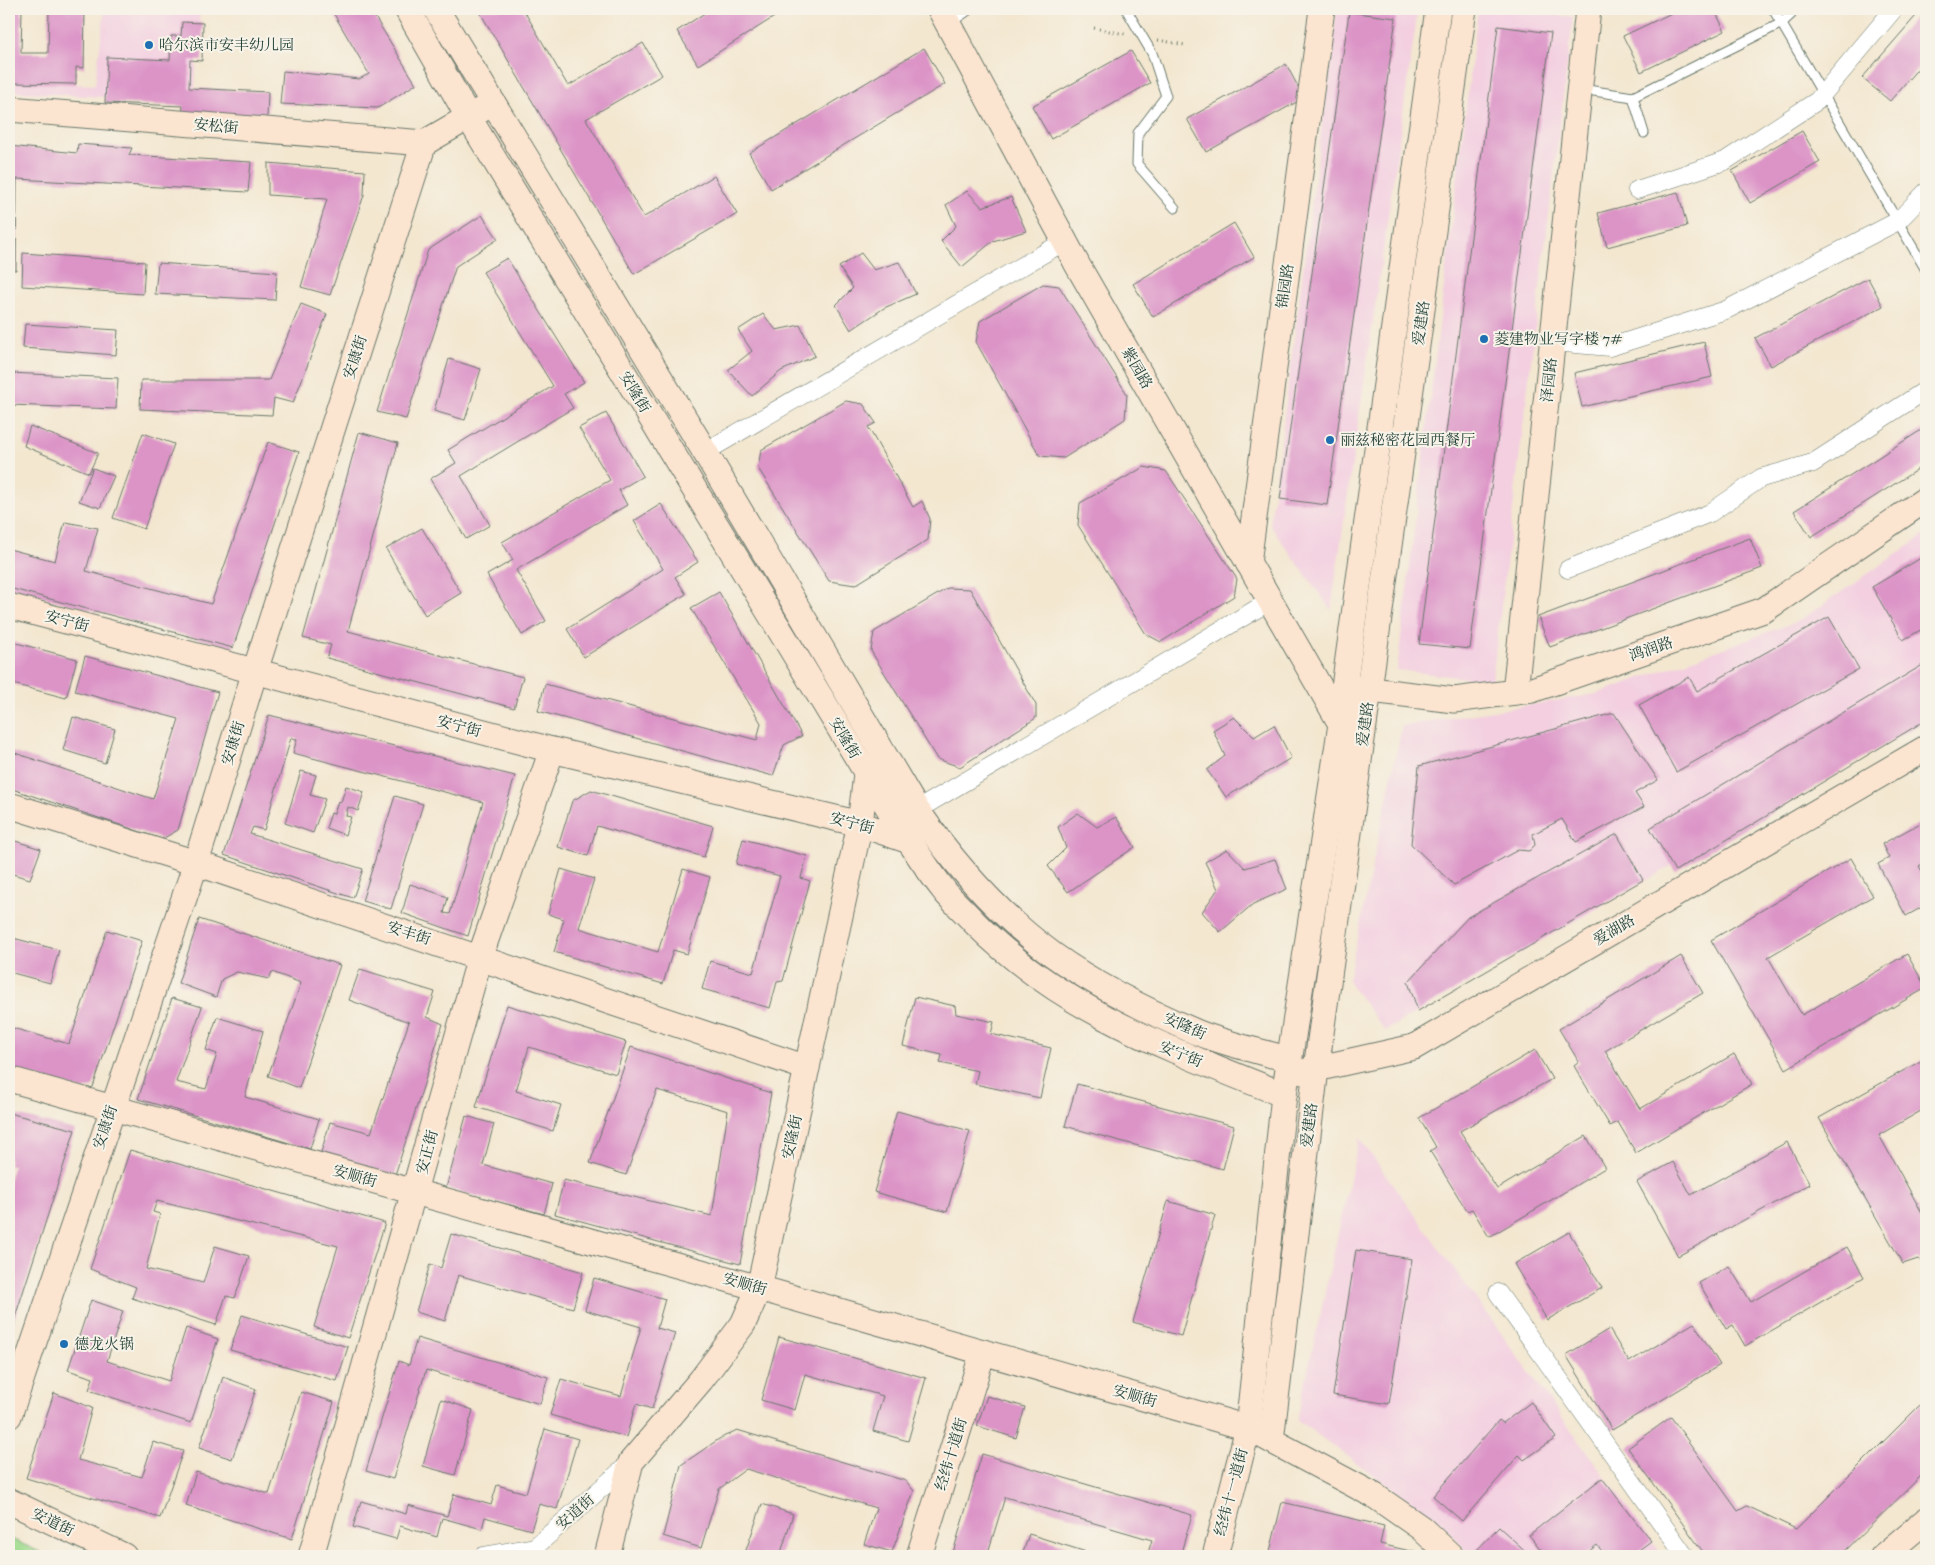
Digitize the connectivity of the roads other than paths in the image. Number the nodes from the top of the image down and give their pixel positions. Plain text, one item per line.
1 (407, 9) edge
2 (436, 9) edge
3 (970, 9) edge
4 (1126, 9) edge
5 (1322, 9) edge
6 (1438, 9) edge
7 (1464, 9) edge
8 (1588, 9) edge
9 (1773, 9) edge
10 (1797, 9) edge
11 (1894, 9) edge
12 (944, 16) edge
13 (1782, 23) junction
14 (1580, 88) junction
15 (1823, 94) junction
16 (1632, 97) junction
17 (493, 103) junction
18 (9, 109) edge
19 (469, 118) junction
20 (1644, 133) dead end
21 (424, 143) junction
22 (1637, 190) dead end
23 (1926, 192) edge
24 (1175, 208) dead end
25 (1898, 221) junction
26 (1065, 241) junction
27 (1926, 270) edge
28 (1553, 342) junction
29 (1926, 390) edge
30 (705, 452) junction
31 (1926, 499) edge
32 (1248, 563) junction
33 (1568, 569) dead end
34 (1270, 601) junction
35 (9, 606) edge
36 (255, 671) junction
37 (1344, 687) junction
38 (1370, 690) junction
39 (1515, 692) junction
40 (1341, 724) junction
41 (872, 731) junction
42 (1926, 748) edge
43 (552, 750) junction
44 (866, 772) junction
45 (9, 805) edge
46 (917, 810) junction
47 (860, 824) junction
48 (909, 841) junction
49 (196, 863) junction
50 (480, 957) junction
51 (807, 1068) junction
52 (1316, 1069) junction
53 (1287, 1077) junction
54 (9, 1078) edge
55 (112, 1107) junction
56 (416, 1193) junction
57 (759, 1288) junction
58 (1498, 1293) dead end
59 (983, 1352) junction
60 (9, 1416) edge
61 (1248, 1428) junction
62 (1271, 1440) junction
63 (631, 1462) junction
64 (9, 1501) edge
65 (1926, 1520) edge
66 (124, 1556) edge
67 (311, 1556) edge
68 (483, 1556) edge
69 (607, 1556) edge
70 (919, 1556) edge
71 (1214, 1556) edge
72 (1451, 1556) edge
73 (1685, 1556) edge
74 (1883, 1556) edge

1 - 19 street, 安隆街
2 - 17 street, 安隆街
3 - 12 lane
4 - 24 lane
5 - 32 street, 锦园路
6 - 37 street, 爱建路
7 - 38 street, 爱建路
8 - 14 street, 泽园路
9 - 13 lane
10 - 13 lane
11 - 15 street
12 - 26 street, 紫园路
13 - 15 lane
13 - 16 lane
14 - 16 lane
14 - 28 street, 泽园路
15 - 22 street
15 - 25 lane
16 - 20 lane
17 - 19 street
17 - 30 street, 安隆街
18 - 21 street, 安松街
19 - 21 street
19 - 44 street, 安隆街
21 - 36 street, 安康街
23 - 25 street
25 - 27 lane
25 - 28 street
26 - 30 street
26 - 32 street, 紫园路
28 - 39 street, 泽园路
29 - 33 street
30 - 41 street, 安隆街
31 - 39 street, 鸿润路
32 - 34 street, 紫园路
34 - 40 street, 紫园路
34 - 46 street
35 - 36 street, 安宁街
36 - 43 street, 安宁街
36 - 49 street, 安康街
37 - 38 street, 鸿润路
37 - 40 street, 爱建路
38 - 39 street, 鸿润路
38 - 52 street, 爱建路
40 - 53 street, 爱建路
41 - 44 street, 安隆街
41 - 46 street, 安隆街
42 - 52 street, 爱湖路
43 - 47 street, 安宁街
43 - 50 street, 安正街
44 - 47 street, 安隆街
44 - 48 street, 安宁街
45 - 49 street, 安丰街
46 - 53 street, 安隆街
47 - 48 street, 安宁街
47 - 51 street, 安隆街
48 - 53 street, 安宁街
49 - 50 street, 安丰街
49 - 55 street, 安康街
50 - 51 street, 安丰街
50 - 56 street, 安正街
51 - 57 street, 安隆街
52 - 53 street, 爱湖路
52 - 62 street, 爱建路
53 - 61 street, 爱建路
54 - 55 street, 安顺街
55 - 56 street, 安顺街
55 - 60 street, 安康街
56 - 57 street, 安顺街
56 - 67 street, 安正街
57 - 59 street, 安顺街
57 - 63 street, 安隆街
58 - 73 street
59 - 61 street, 安顺街
59 - 70 street, 经纬十道街
61 - 62 street, 安顺街
61 - 71 street, 经纬十一道街
62 - 72 street, 安顺街
63 - 68 street, 安道街
63 - 69 street
64 - 66 street, 安道街
65 - 74 street

